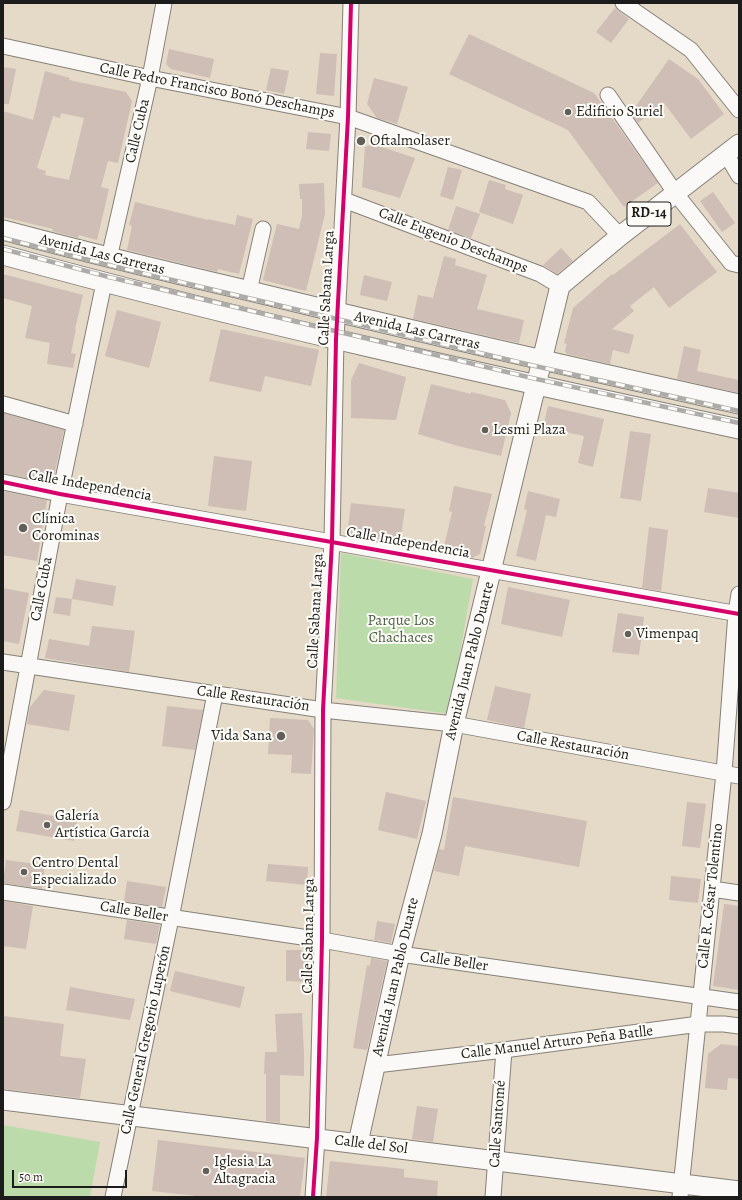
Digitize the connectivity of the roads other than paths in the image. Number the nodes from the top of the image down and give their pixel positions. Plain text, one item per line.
1 (164, 3) edge
2 (351, 3) edge
3 (623, 3) edge
4 (3, 46) edge
5 (150, 78) junction
6 (608, 95) dead end
7 (739, 110) edge
8 (348, 117) junction
9 (732, 149) edge
10 (739, 176) edge
11 (676, 194) junction
12 (344, 200) junction
13 (263, 229) dead end
14 (3, 230) edge
15 (620, 236) junction
16 (3, 255) edge
17 (110, 258) junction
18 (739, 265) edge
19 (104, 283) junction
20 (560, 286) junction
21 (249, 291) junction
22 (338, 313) junction
23 (336, 339) junction
24 (542, 361) junction
25 (536, 385) junction
26 (3, 404) edge
27 (739, 404) edge
28 (75, 424) junction
29 (739, 429) edge
30 (3, 482) edge
31 (60, 494) junction
32 (332, 541) junction
33 (492, 570) junction
34 (739, 594) edge
35 (737, 613) edge
36 (3, 662) edge
37 (27, 666) junction
38 (214, 694) junction
39 (323, 710) junction
40 (454, 724) junction
41 (724, 773) junction
42 (739, 776) edge
43 (3, 802) edge
44 (712, 889) junction
45 (3, 892) edge
46 (739, 893) edge
47 (171, 918) junction
48 (322, 940) junction
49 (400, 954) junction
50 (701, 996) junction
51 (739, 1002) edge
52 (699, 1024) junction
53 (739, 1026) edge
54 (504, 1050) junction
55 (376, 1065) junction
56 (3, 1100) edge
57 (130, 1115) junction
58 (317, 1138) junction
59 (358, 1143) junction
60 (495, 1160) junction
61 (681, 1190) edge
62 (739, 1191) edge
63 (113, 1197) edge
64 (313, 1197) edge
65 (493, 1197) edge

1 - 5 street, Calle Cuba
2 - 8 street, Calle Sabana Larga
3 - 7 street
4 - 5 street, Calle Pedro Francisco Bonó Deschamps
5 - 8 street, Calle Pedro Francisco Bonó Deschamps
5 - 17 street, Calle Cuba
6 - 11 street
8 - 12 street, Calle Sabana Larga
8 - 15 street, Calle Pedro Francisco Bonó Deschamps
9 - 10 street
9 - 11 main road, RD-14
11 - 15 main road, RD-14
11 - 18 street
12 - 20 street, Calle Eugenio Deschamps
12 - 22 street, Calle Sabana Larga
13 - 21 street
14 - 17 main road, Avenida Las Carreras
15 - 20 main road, RD-14
16 - 19 main road, Avenida Las Carreras
17 - 21 main road, Avenida Las Carreras
19 - 23 main road, Avenida Las Carreras
19 - 28 street, Calle Cuba
20 - 24 main road, Avenida Juan Pablo Duarte
21 - 22 main road, Avenida Las Carreras
22 - 23 street, Calle Sabana Larga
22 - 24 main road, Avenida Las Carreras
23 - 25 main road, Avenida Las Carreras
23 - 32 street, Calle Sabana Larga
24 - 25 main road, Avenida Juan Pablo Duarte
24 - 27 main road, Avenida Las Carreras
25 - 29 main road, Avenida Las Carreras
25 - 33 main road, Avenida Juan Pablo Duarte
26 - 28 street
28 - 31 street, Calle Cuba
30 - 31 street, Calle Independencia
31 - 32 street, Calle Independencia
31 - 37 street, Calle Cuba
32 - 33 street, Calle Independencia
32 - 39 street, Calle Sabana Larga
33 - 35 street, Calle Independencia
33 - 40 main road, Avenida Juan Pablo Duarte
34 - 35 street, Calle R. César Tolentino
35 - 41 street, Calle R. César Tolentino
36 - 37 street, Calle Restauración
37 - 38 street, Calle Restauración
37 - 43 street, Calle Cuba
38 - 39 street, Calle Restauración
38 - 47 street, Calle General Gregorio Luperón
39 - 40 street, Calle Restauración
39 - 48 street, Calle Sabana Larga
40 - 41 street, Calle Restauración
40 - 49 main road, Avenida Juan Pablo Duarte
41 - 42 street, Calle Restauración
41 - 44 street, Calle R. César Tolentino
44 - 46 street
44 - 50 street, Calle R. César Tolentino
45 - 47 street, Calle Beller
47 - 48 street, Calle Beller
47 - 57 street, Calle General Gregorio Luperón
48 - 49 street, Calle Beller
48 - 58 street, Calle Sabana Larga
49 - 50 street, Calle Beller
49 - 55 main road, Avenida Juan Pablo Duarte
50 - 51 street, Calle Beller
50 - 52 street, Calle R. César Tolentino
52 - 53 street, Calle Manuel Arturo Peña Batlle
52 - 54 street, Calle Manuel Arturo Peña Batlle
52 - 61 street, Calle R. César Tolentino
54 - 55 street, Calle Manuel Arturo Peña Batlle
54 - 60 street, Calle Santomé
55 - 59 main road, Avenida Juan Pablo Duarte
56 - 57 main road, Calle del Sol
57 - 58 main road, Calle del Sol
57 - 63 street, Calle General Gregorio Luperón
58 - 59 main road, Calle del Sol
58 - 64 street, Calle Sabana Larga
59 - 60 main road, Calle del Sol
60 - 61 main road, Calle del Sol
60 - 65 street, Calle Santomé
61 - 62 main road, Calle del Sol

